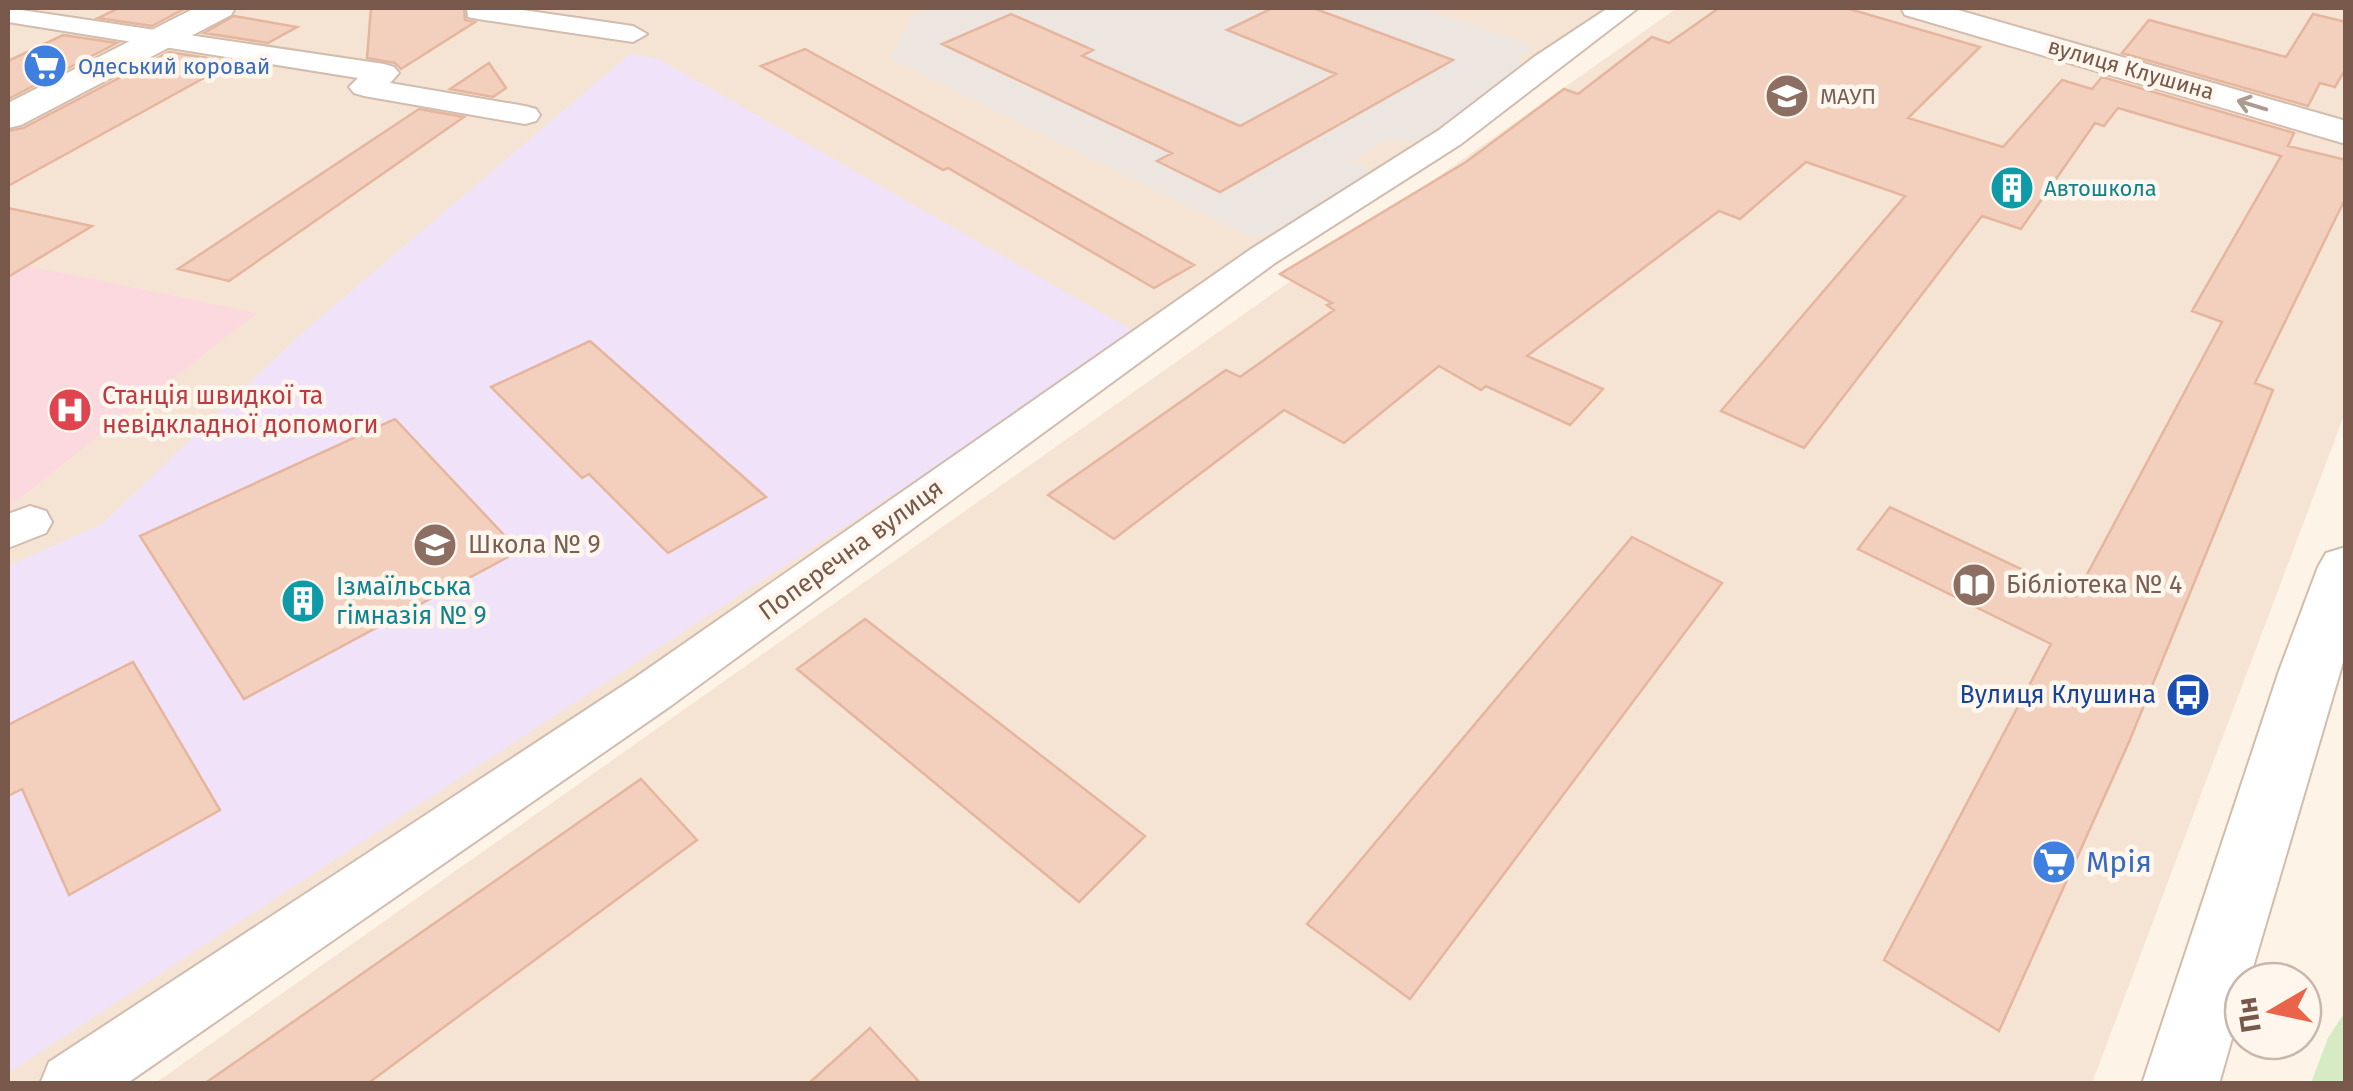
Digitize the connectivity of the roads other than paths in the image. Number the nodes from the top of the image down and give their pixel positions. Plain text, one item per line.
1 (219, 8) edge
2 (483, 8) edge
3 (1625, 8) edge
4 (1917, 8) edge
5 (8, 14) edge
6 (57, 23) junction
7 (633, 34) dead end
8 (157, 40) junction
9 (12, 44) dead end
10 (524, 115) dead end
11 (8, 117) edge
12 (2346, 132) edge
13 (2346, 567) edge
14 (70, 1084) edge
15 (2180, 1084) edge

1 - 8 street
2 - 7 street
3 - 14 street, Поперечна вулиця
12 -> 4 street, вулиця Клушина
5 - 6 street
6 - 8 street
6 - 9 street
8 - 10 street
8 - 11 street
13 - 15 street

